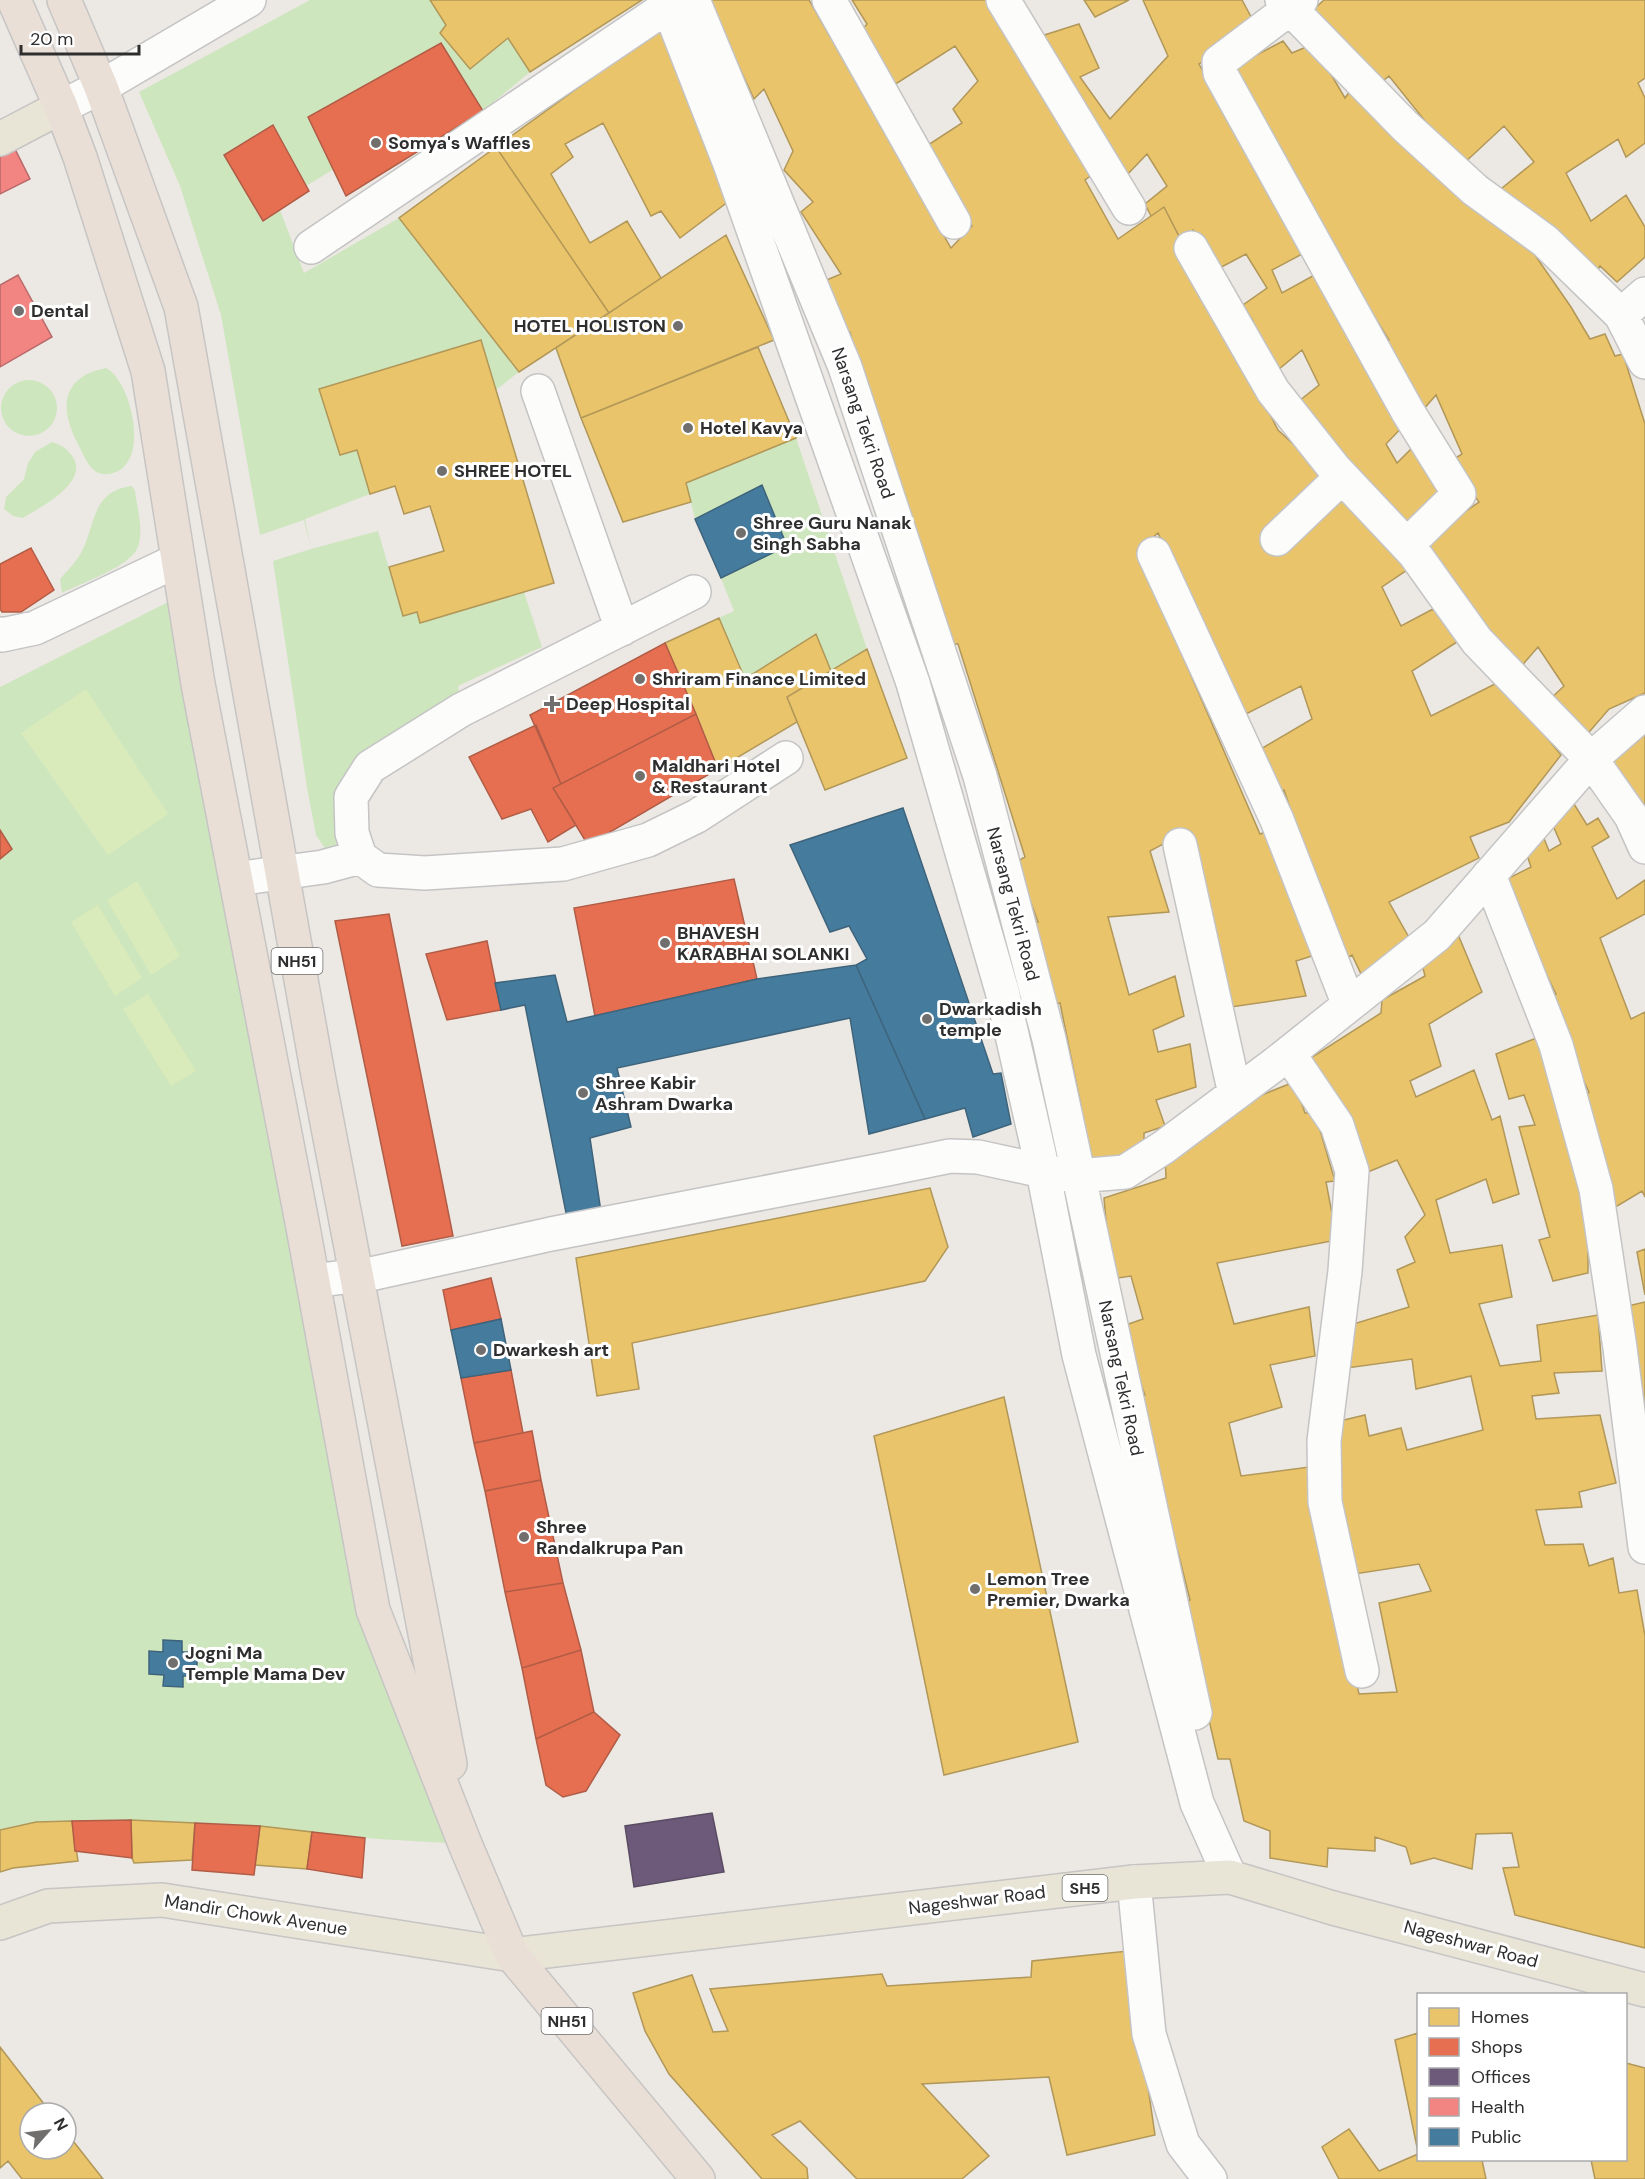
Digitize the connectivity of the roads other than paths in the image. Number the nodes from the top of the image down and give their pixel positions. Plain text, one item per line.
1 (14, 0) edge
2 (64, 0) edge
3 (249, 0) edge
4 (829, 0) edge
5 (1002, 0) edge
6 (676, 1) edge
7 (1291, 3) edge
8 (101, 87) junction
9 (61, 107) junction
10 (0, 139) edge
11 (1128, 208) dead end
12 (954, 222) dead end
13 (311, 247) dead end
14 (1191, 248) dead end
15 (1633, 305) edge
16 (1645, 362) edge
17 (538, 391) dead end
18 (1342, 477) junction
19 (1277, 539) dead end
20 (1407, 545) junction
21 (1154, 554) dead end
22 (178, 560) junction
23 (694, 592) dead end
24 (622, 629) junction
25 (0, 634) edge
26 (1645, 712) edge
27 (786, 758) dead end
28 (1591, 759) junction
29 (1180, 845) dead end
30 (1645, 847) edge
31 (360, 857) junction
32 (281, 873) junction
33 (1489, 875) junction
34 (236, 879) junction
35 (1349, 1005) junction
36 (1288, 1054) junction
37 (1235, 1094) junction
38 (1043, 1171) junction
39 (1077, 1176) junction
40 (357, 1276) junction
41 (313, 1281) junction
42 (1645, 1547) edge
43 (1362, 1671) dead end
44 (465, 1844) junction
45 (1230, 1876) junction
46 (1134, 1882) junction
47 (0, 1923) edge
48 (512, 1955) junction
49 (1645, 1990) edge
50 (698, 2179) edge
51 (1210, 2179) edge

1 - 9 highway, NH51
2 - 8 highway, NH51
3 - 8 street
4 - 12 street
5 - 11 street
6 - 13 street
6 - 38 street, Narsang Tekri Road
6 - 39 street, Narsang Tekri Road
7 - 15 street
7 - 20 street
8 - 9 street
8 - 32 highway, NH51
9 - 10 main road
9 - 22 highway, NH51
14 - 18 street
15 - 16 street
17 - 24 street
18 - 19 street
18 - 20 street
20 - 28 street
21 - 35 street
22 - 25 street
22 - 34 highway, NH51
23 - 24 street
24 - 31 street
26 - 28 street
27 - 31 street
28 - 30 street
28 - 33 street
29 - 37 street
31 - 32 street
32 - 34 street
32 - 40 highway, NH51
33 - 35 street
33 - 42 street
34 - 41 highway, NH51
35 - 36 street
36 - 37 street
36 - 43 street
37 - 39 street
38 - 39 street
38 - 40 street
38 - 45 street, Narsang Tekri Road
39 - 45 street, Narsang Tekri Road
40 - 41 street
40 - 44 highway, NH51
41 - 44 highway, NH51
44 - 48 highway, NH51
45 - 46 main road, Nageshwar Road / SH5
45 - 49 main road, Nageshwar Road / SH5
46 - 48 main road, Nageshwar Road / SH5
46 - 51 street
47 - 48 main road, Mandir Chowk Avenue
48 - 50 highway, NH51

